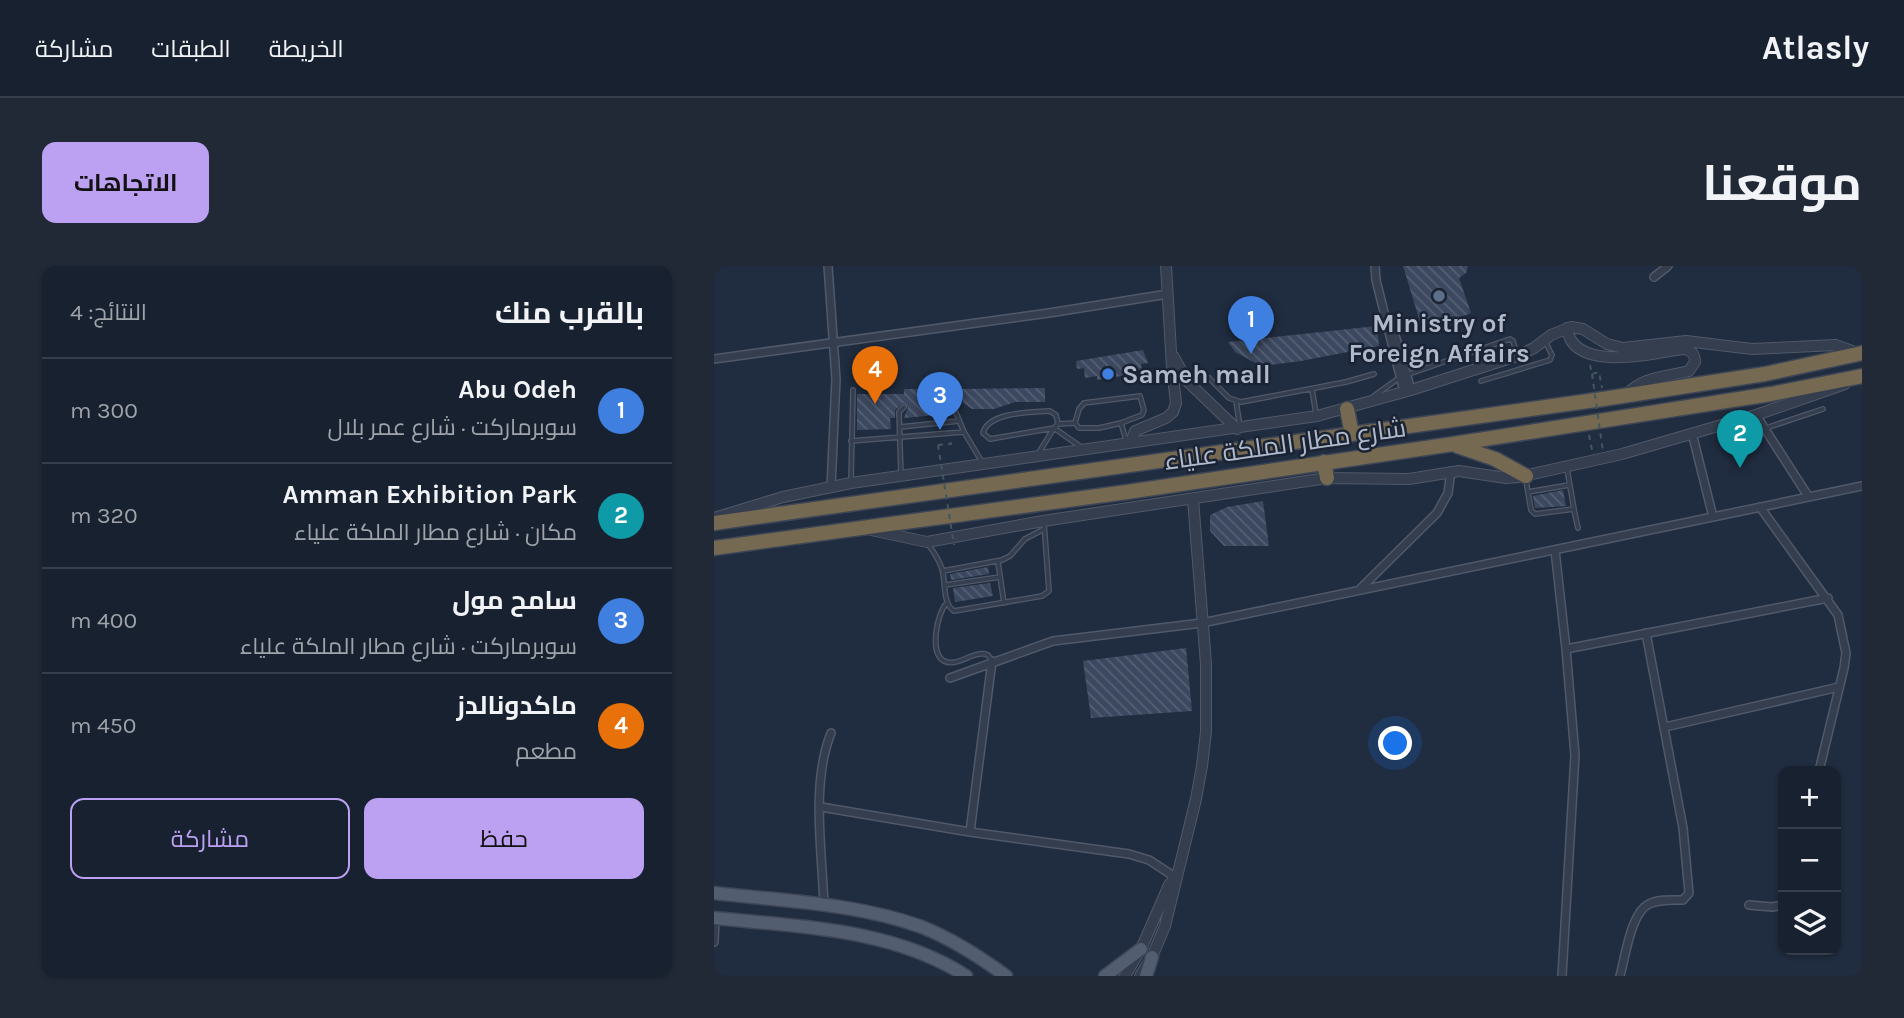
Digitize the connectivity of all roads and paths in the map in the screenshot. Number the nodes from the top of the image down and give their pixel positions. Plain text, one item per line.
1 (828, 266) edge
2 (1166, 266) edge
3 (1668, 266) edge
4 (1375, 270) edge
5 (1654, 277) dead end
6 (1168, 294) junction
7 (1567, 328) junction
8 (1544, 340) junction
9 (835, 343) junction
10 (1172, 353) junction
11 (1522, 354) junction
12 (1861, 354) edge
13 (714, 359) edge
14 (1532, 366) junction
15 (1374, 374) dead end
16 (1403, 376) junction
17 (1209, 377) dead end
18 (1862, 377) edge
19 (1601, 380) dead end
20 (1481, 381) dead end
21 (1312, 389) junction
22 (853, 390) dead end
23 (1407, 391) junction
24 (1625, 396) junction
25 (1236, 401) junction
26 (947, 403) dead end
27 (1364, 404) junction
28 (904, 407) dead end
29 (1347, 409) junction
30 (1823, 409) dead end
31 (1756, 415) junction
32 (1317, 416) junction
33 (959, 421) junction
34 (1075, 423) junction
35 (1121, 423) junction
36 (1058, 424) junction
37 (900, 427) junction
38 (1054, 428) junction
39 (1239, 428) junction
40 (1765, 429) junction
41 (964, 432) junction
42 (1692, 433) junction
43 (950, 434) junction
44 (1352, 434) junction
45 (901, 438) junction
46 (851, 441) junction
47 (1128, 442) junction
48 (1453, 444) junction
49 (1084, 449) junction
50 (1603, 452) dead end
51 (1037, 456) junction
52 (1324, 462) junction
53 (983, 464) junction
54 (1566, 467) junction
55 (1451, 471) junction
56 (901, 476) junction
57 (1526, 476) junction
58 (1327, 478) junction
59 (850, 483) junction
60 (1569, 485) junction
61 (1862, 486) edge
62 (831, 487) junction
63 (1127, 492) junction
64 (1528, 492) junction
65 (1808, 496) junction
66 (1193, 499) junction
67 (1760, 507) junction
68 (1129, 508) junction
69 (1574, 509) junction
70 (1713, 517) junction
71 (714, 521) edge
72 (1044, 525) junction
73 (857, 527) junction
74 (1578, 528) dead end
75 (927, 542) junction
76 (954, 545) dead end
77 (714, 548) edge
78 (1555, 550) junction
79 (998, 562) junction
80 (943, 570) junction
81 (1000, 577) junction
82 (945, 585) junction
83 (1360, 589) junction
84 (1828, 598) junction
85 (947, 603) junction
86 (1004, 603) junction
87 (1202, 623) junction
88 (1646, 633) junction
89 (1566, 649) junction
90 (992, 661) junction
91 (950, 678) dead end
92 (1839, 687) junction
93 (1665, 727) junction
94 (831, 733) dead end
95 (1820, 766) edge
96 (821, 807) junction
97 (970, 832) junction
98 (1175, 877) junction
99 (714, 893) edge
100 (1749, 905) dead end
101 (824, 906) junction
102 (1778, 906) edge
103 (715, 918) edge
104 (714, 942) edge
105 (1146, 953) junction
106 (966, 976) edge
107 (1006, 976) edge
108 (1105, 976) edge
109 (1125, 976) edge
110 (1140, 976) edge
111 (1146, 976) edge
112 (1562, 976) edge
113 (1620, 976) edge

1 - 9 street
2 - 6 street
3 - 5 street
4 - 16 street
6 - 9 street
6 - 10 street
7 - 8 street
7 - 12 street
7 - 24 street
8 - 11 street
8 - 14 lane
9 - 13 street
9 - 62 street
10 - 39 street
10 - 47 street
11 - 14 lane
11 - 16 lane
11 - 23 street
12 - 24 highway, شارع مطار الملكة علياء
14 - 20 lane
15 - 21 lane
16 - 23 street
16 - 27 lane
17 - 25 lane
18 - 31 street
18 - 48 highway, شارع مطار الملكة علياء
19 - 50 path, bridge
21 - 25 lane
21 - 32 lane
22 - 46 lane
23 - 27 street
24 - 44 highway, شارع مطار الملكة علياء
25 - 39 lane
26 - 33 lane
27 - 29 street
28 - 37 lane
29 - 32 street
29 - 44 highway
30 - 40 lane
31 - 40 street
31 - 42 street
32 - 39 street
33 - 37 lane
33 - 41 lane
34 - 35 lane
34 - 35 lane
34 - 36 lane
35 - 47 lane
36 - 38 lane
36 - 38 lane
37 - 45 lane
38 - 49 lane
38 - 51 lane
39 - 47 street
40 - 65 street
41 - 43 lane
41 - 53 lane
42 - 54 street
42 - 70 street
43 - 45 lane
43 - 76 path, bridge
44 - 71 highway, شارع مطار الملكة علياء
45 - 46 lane
45 - 56 lane
46 - 59 lane
47 - 49 street
48 - 52 highway, شارع مطار الملكة علياء
48 - 57 highway
49 - 51 street
51 - 53 street
52 - 58 highway
52 - 63 highway, شارع مطار الملكة علياء
53 - 56 street
54 - 57 street
54 - 60 lane
55 - 57 street
55 - 58 street
55 - 83 street
56 - 59 street
57 - 64 lane
58 - 66 street
59 - 62 street
60 - 64 lane
60 - 69 lane
61 - 65 street
62 - 71 street
63 - 68 highway
63 - 73 highway, شارع مطار الملكة علياء
64 - 69 lane
65 - 67 street
66 - 68 street
66 - 87 street
67 - 70 street
67 - 84 street
68 - 72 street
69 - 74 lane
70 - 78 street
72 - 75 street
72 - 79 lane
72 - 86 lane
73 - 75 street
73 - 77 highway, شارع مطار الملكة علياء
75 - 80 lane
78 - 83 street
78 - 89 street
79 - 80 lane
79 - 81 lane
80 - 82 lane
81 - 82 lane
81 - 86 lane
82 - 85 lane
83 - 87 street
84 - 88 street
84 - 92 street
85 - 86 lane
85 - 90 lane
87 - 90 street
87 - 98 street
88 - 89 street
88 - 93 street
89 - 112 street
90 - 91 street
90 - 97 street
92 - 93 street
92 - 95 street
93 - 113 street
94 - 96 street
96 - 97 street
96 - 101 street
97 - 98 street
98 - 105 street
99 - 101 main road
100 - 102 street
101 - 107 main road
103 - 104 street
103 - 106 main road
105 - 108 main road
105 - 109 street
105 - 110 street
105 - 111 main road

